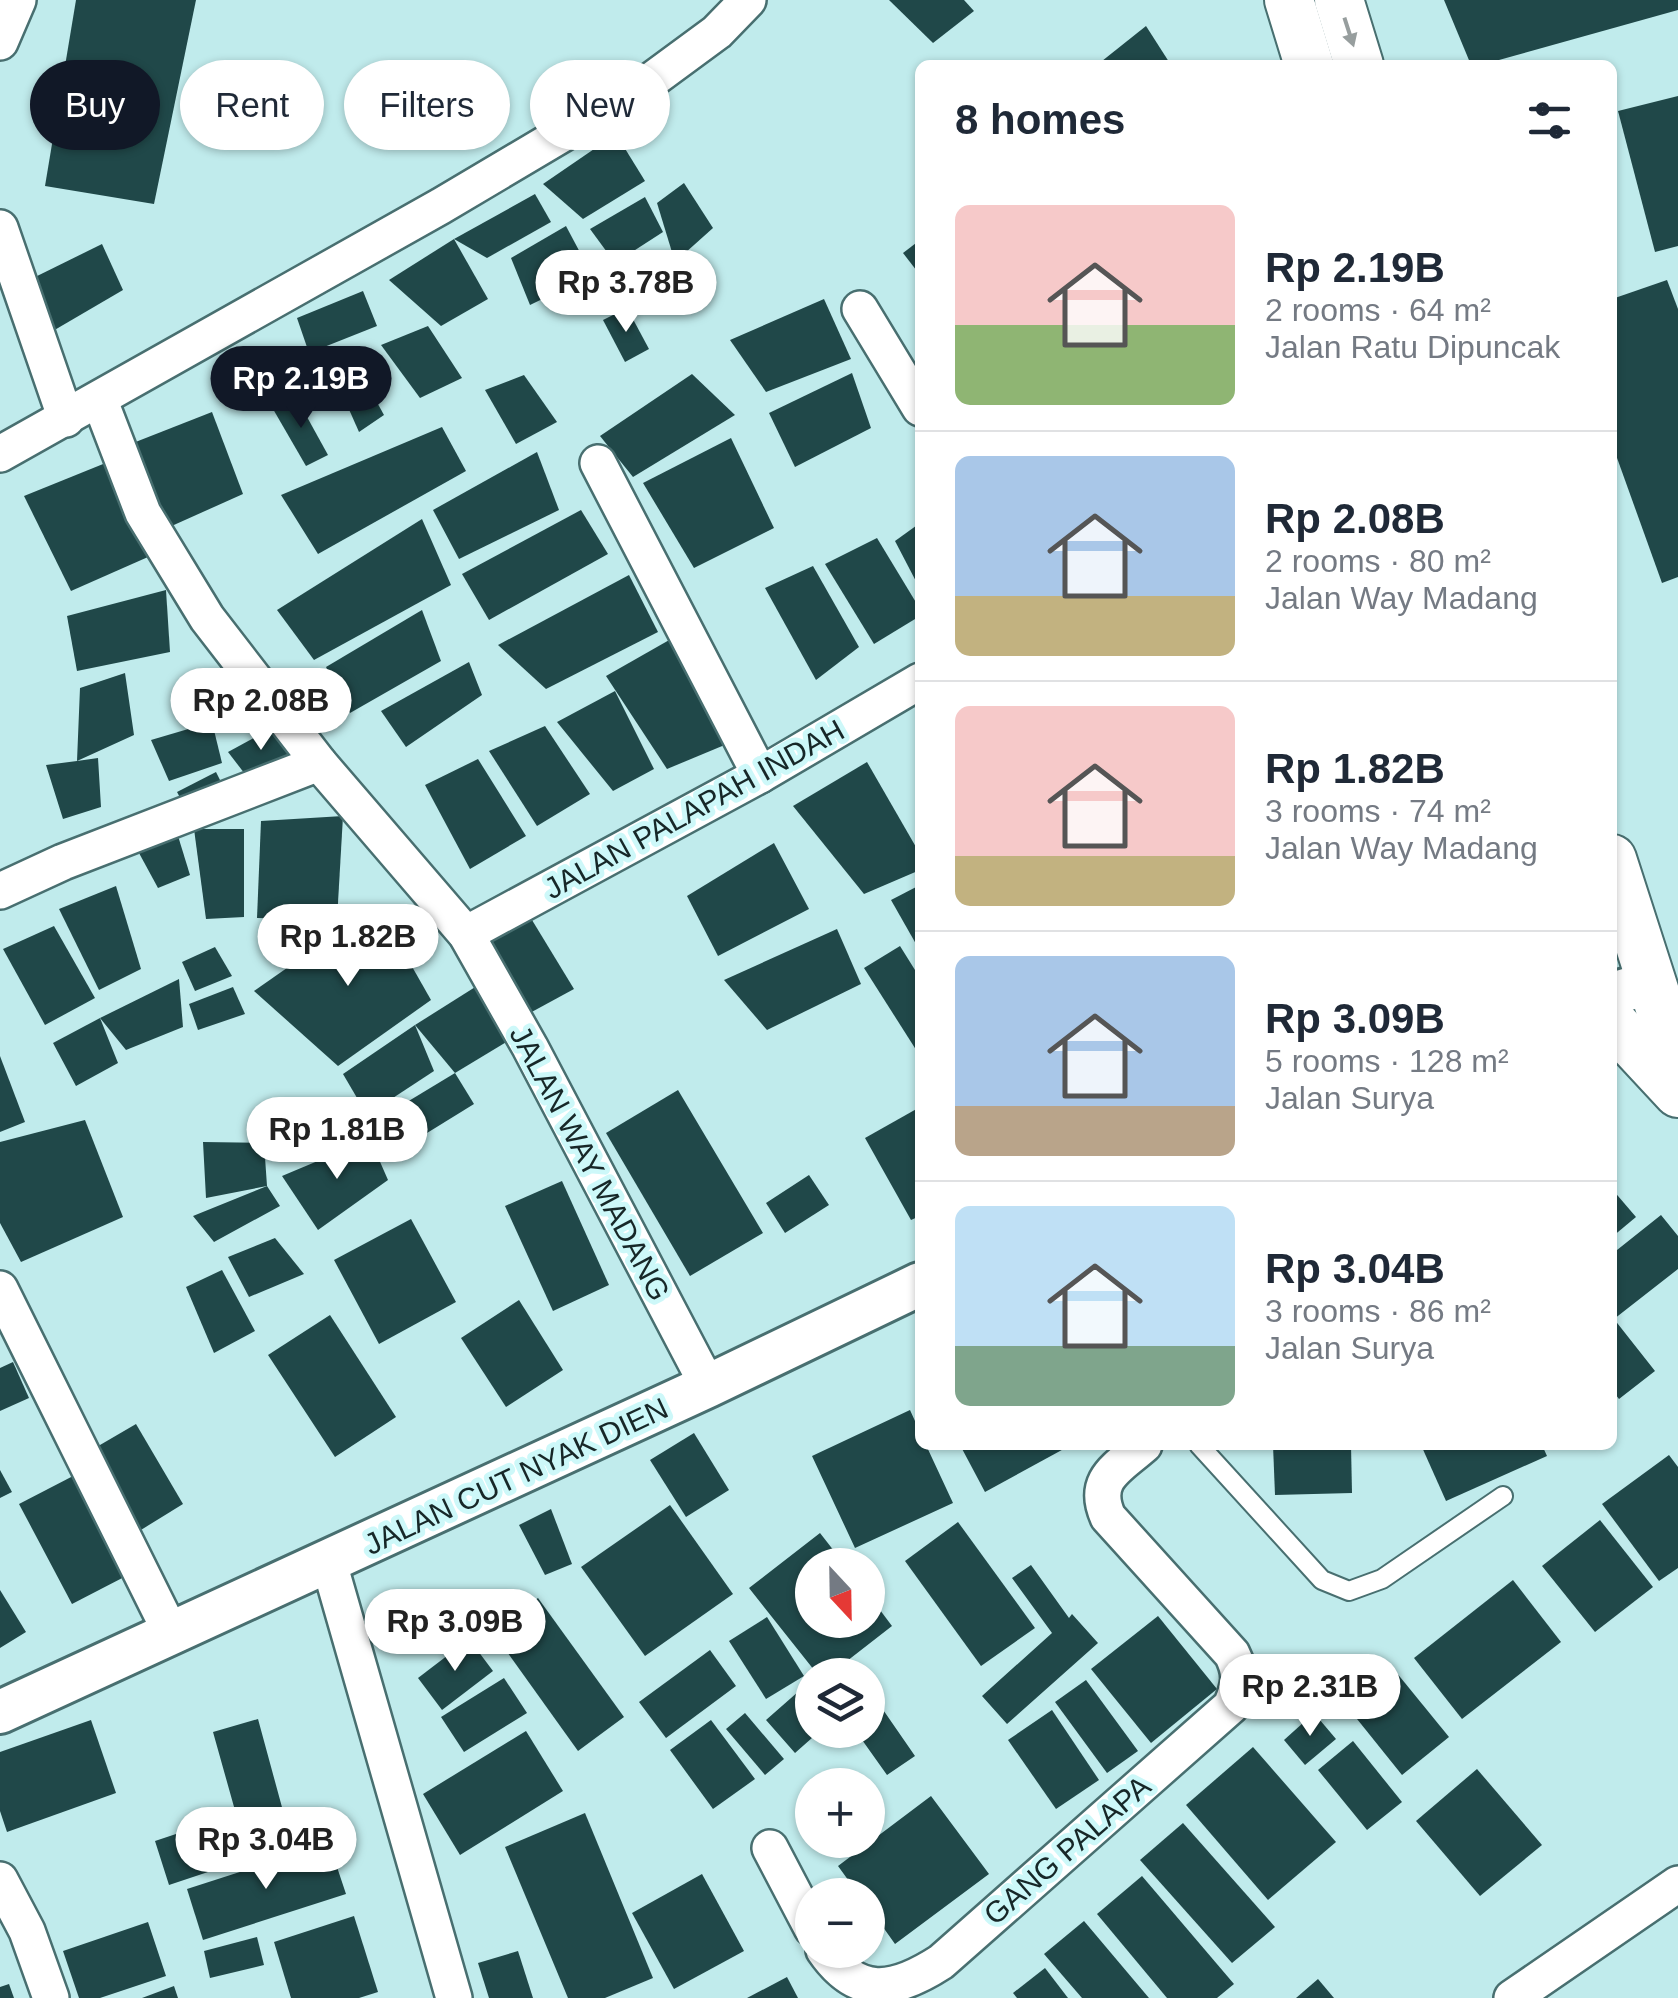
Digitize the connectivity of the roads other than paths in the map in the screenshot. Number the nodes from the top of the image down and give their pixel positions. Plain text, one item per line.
1 (18, 0) edge
2 (748, 0) edge
3 (1289, 0) edge
4 (1338, 0) edge
5 (1, 39) edge
6 (1307, 60) edge
7 (1357, 60) edge
8 (0, 228) edge
9 (860, 309) dead end
10 (100, 400) junction
11 (915, 400) edge
12 (66, 419) junction
13 (0, 454) edge
14 (598, 462) dead end
15 (915, 684) edge
16 (319, 763) junction
17 (760, 774) junction
18 (0, 891) edge
19 (1617, 891) edge
20 (466, 934) junction
21 (1632, 988) edge
22 (1617, 1027) edge
23 (1678, 1064) edge
24 (1678, 1093) edge
25 (915, 1286) edge
26 (0, 1289) edge
27 (708, 1386) junction
28 (1138, 1450) edge
29 (1204, 1450) edge
30 (1503, 1496) dead end
31 (329, 1562) junction
32 (172, 1636) junction
33 (0, 1712) edge
34 (770, 1848) dead end
35 (0, 1880) edge
36 (1678, 1884) edge
37 (795, 1896) edge
38 (838, 1968) edge
39 (51, 1998) edge
40 (454, 1998) edge
41 (1512, 1998) edge

1 - 5 street
2 - 10 street
3 - 6 main road
4 -> 7 main road
8 - 12 street
9 - 11 street
10 - 12 street
10 - 16 street, JALAN WAY MADANG
12 - 13 street
14 - 17 street
15 - 17 street, JALAN PALAPAH INDAH
16 - 18 street
16 - 20 street, JALAN WAY MADANG
17 - 20 street, JALAN PALAPAH INDAH
19 - 21 main road
20 - 27 street, JALAN WAY MADANG
21 - 23 main road
22 - 24 main road
25 - 27 street, JALAN CUT NYAK DIEN
26 - 32 street
27 - 31 street, JALAN CUT NYAK DIEN
28 - 38 street, GANG PALAPA
29 - 30 lane
31 - 32 street, JALAN CUT NYAK DIEN
31 - 40 street
32 - 33 street, JALAN CUT NYAK DIEN
34 - 37 street
35 - 39 street
36 - 41 street

